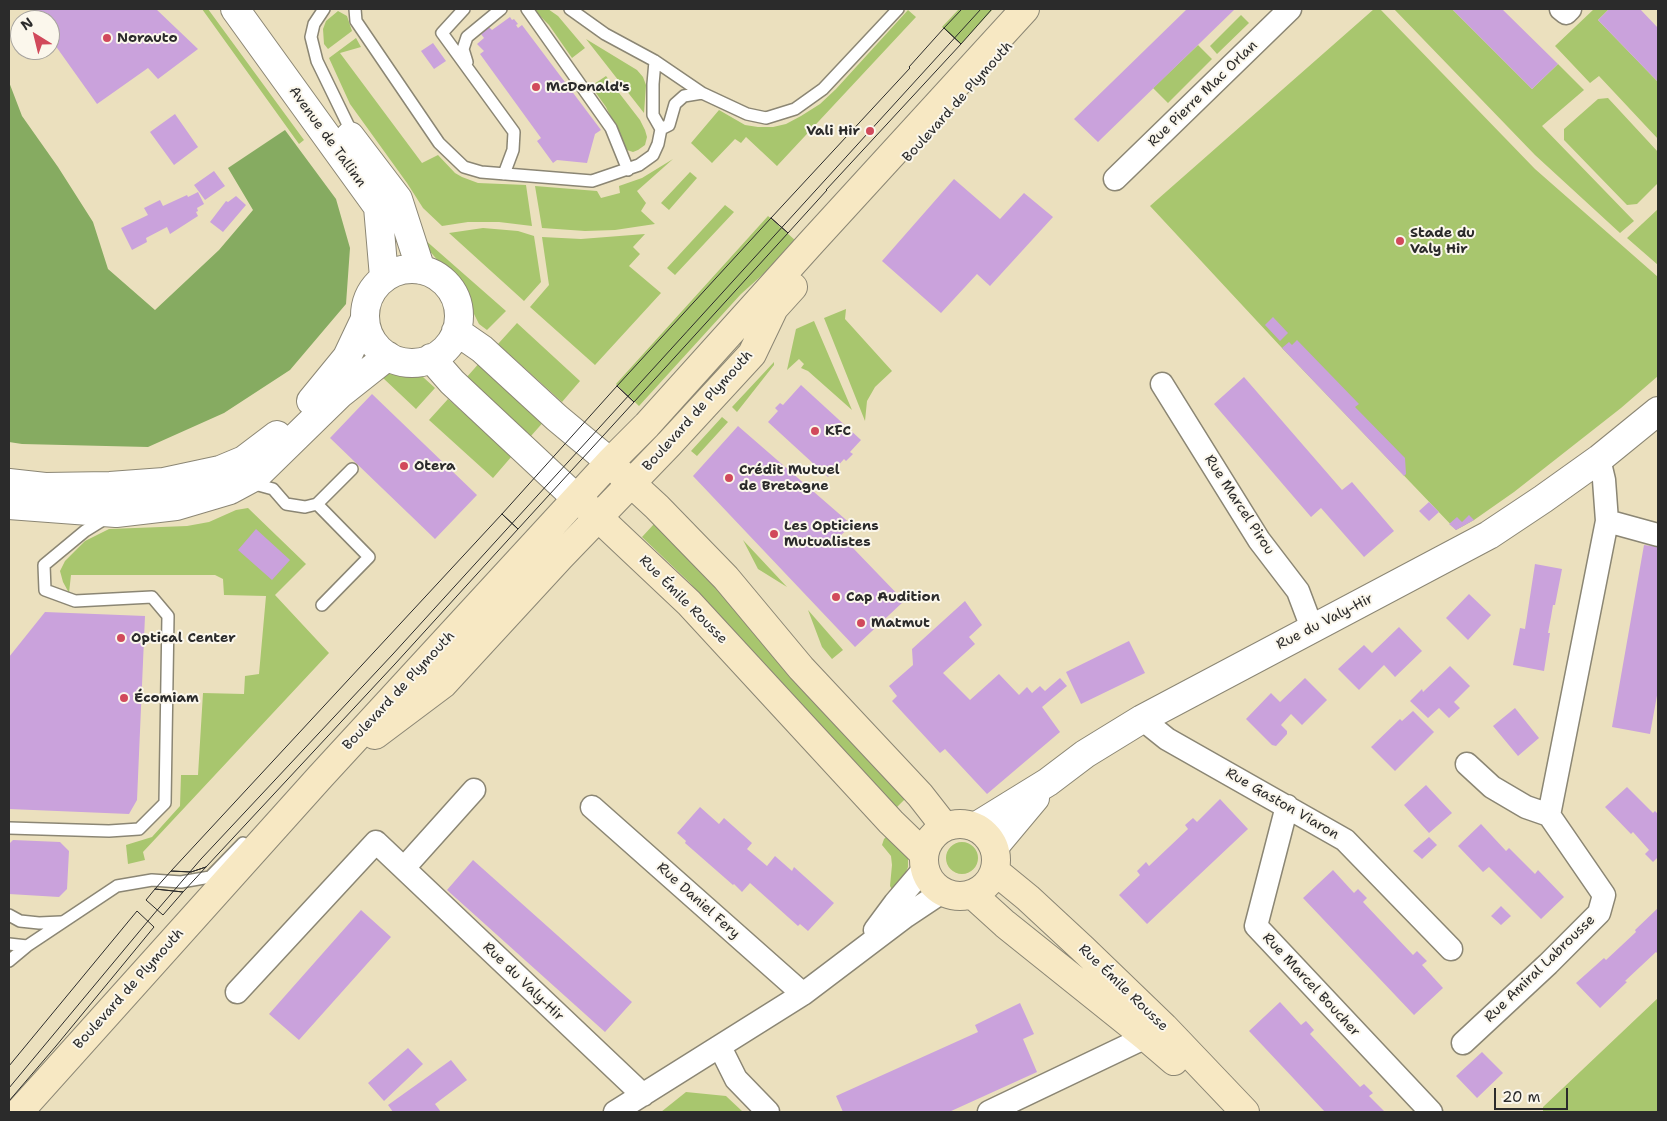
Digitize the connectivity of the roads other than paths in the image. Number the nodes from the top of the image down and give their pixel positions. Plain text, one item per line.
1 (235, 9) edge
2 (259, 9) edge
3 (324, 9) edge
4 (355, 9) edge
5 (464, 9) edge
6 (501, 9) edge
7 (527, 9) edge
8 (898, 9) edge
9 (1025, 9) edge
10 (1039, 9) edge
11 (1290, 9) edge
12 (1561, 9) edge
13 (1570, 9) edge
14 (571, 10) edge
15 (655, 61) junction
16 (469, 70) junction
17 (702, 93) junction
18 (661, 129) junction
19 (364, 156) junction
20 (628, 170) junction
21 (504, 174) junction
22 (1115, 179) dead end
23 (421, 270) junction
24 (384, 277) junction
25 (365, 320) junction
26 (456, 331) junction
27 (388, 356) junction
28 (431, 358) junction
29 (1162, 384) dead end
30 (1658, 410) edge
31 (1599, 459) junction
32 (273, 460) junction
33 (610, 462) junction
34 (352, 469) dead end
35 (246, 481) junction
36 (9, 483) edge
37 (632, 483) junction
38 (273, 489) junction
39 (577, 498) junction
40 (318, 504) junction
41 (9, 505) edge
42 (116, 513) junction
43 (598, 517) junction
44 (1607, 521) junction
45 (1658, 535) edge
46 (322, 605) dead end
47 (1312, 628) junction
48 (1142, 718) junction
49 (1467, 764) dead end
50 (320, 777) junction
51 (1048, 782) junction
52 (474, 790) dead end
53 (1287, 806) junction
54 (592, 807) dead end
55 (274, 813) dead end
56 (1549, 815) junction
57 (945, 827) junction
58 (975, 827) junction
59 (9, 828) edge
60 (248, 838) dead end
61 (995, 859) junction
62 (924, 861) junction
63 (404, 868) junction
64 (942, 892) junction
65 (973, 895) junction
66 (9, 916) edge
67 (62, 922) junction
68 (9, 944) edge
69 (27, 946) junction
70 (863, 948) junction
71 (1451, 949) dead end
72 (9, 961) edge
73 (237, 992) dead end
74 (803, 994) junction
75 (1146, 1037) junction
76 (1463, 1043) dead end
77 (720, 1047) junction
78 (642, 1095) junction
79 (18, 1112) edge
80 (616, 1112) edge
81 (768, 1112) edge
82 (989, 1112) edge
83 (1224, 1112) edge
84 (1245, 1112) edge
85 (1431, 1112) edge

1 - 24 street, Avenue de Tallinn
2 - 19 street, Avenue de Tallinn
3 - 19 lane
4 - 21 lane
5 - 16 lane
6 - 16 lane
7 - 20 lane
8 - 17 lane
9 - 33 main road, Boulevard de Plymouth
10 - 37 main road, Boulevard de Plymouth
11 - 22 street, Rue Pierre Mac Orlan
12 - 13 street
14 - 15 lane
15 - 17 lane
15 - 18 lane
16 - 21 lane
17 - 18 lane
18 - 20 lane
19 - 23 street, Avenue de Tallinn
20 - 21 lane
23 - 24 street
23 - 26 street
24 - 25 street
25 - 27 street
25 - 36 street
26 - 28 street
26 - 33 street
27 - 28 street
27 - 32 street
28 - 39 street, Rue Émile Rousse
29 - 47 street, Rue Marcel Pirou
30 - 31 street, Rue du Valy-Hir
31 - 44 street
31 - 47 street, Rue du Valy-Hir
32 - 35 street
32 - 38 lane
33 - 37 main road
33 - 39 main road, Boulevard de Plymouth
34 - 40 lane
35 - 38 lane
35 - 42 street
37 - 43 main road, Boulevard de Plymouth
37 - 57 main road
38 - 40 lane
39 - 43 main road, Rue Émile Rousse
39 - 50 main road, Boulevard de Plymouth
40 - 46 lane
41 - 42 street
42 - 59 lane
43 - 50 main road, Boulevard de Plymouth
43 - 62 main road, Rue Émile Rousse
44 - 45 street
44 - 56 street
47 - 48 street, Rue du Valy-Hir
48 - 51 street, Rue du Valy-Hir
48 - 53 street, Rue Gaston Viaron
49 - 56 street
50 - 55 lane
50 - 79 main road, Boulevard de Plymouth
51 - 58 street, Rue du Valy-Hir
51 - 61 street, Rue du Valy-Hir
52 - 63 street
53 - 71 street, Rue Gaston Viaron
53 - 85 street, Rue Marcel Boucher
54 - 74 street, Rue Daniel Fery
56 - 76 street, Rue Amiral Labrousse
57 - 58 main road
57 - 62 main road
58 - 61 main road
60 - 67 lane
61 - 65 main road
61 - 84 main road, Rue Émile Rousse
62 - 64 main road
62 - 70 street
63 - 73 street, Rue du Valy-Hir
63 - 78 street, Rue du Valy-Hir
64 - 65 main road
64 - 70 street
65 - 75 main road, Rue Émile Rousse
66 - 67 lane
67 - 69 lane
68 - 69 lane
69 - 72 lane
70 - 74 street
74 - 77 street
75 - 82 street
75 - 83 main road, Rue Émile Rousse
77 - 78 street
77 - 81 street
78 - 80 street

